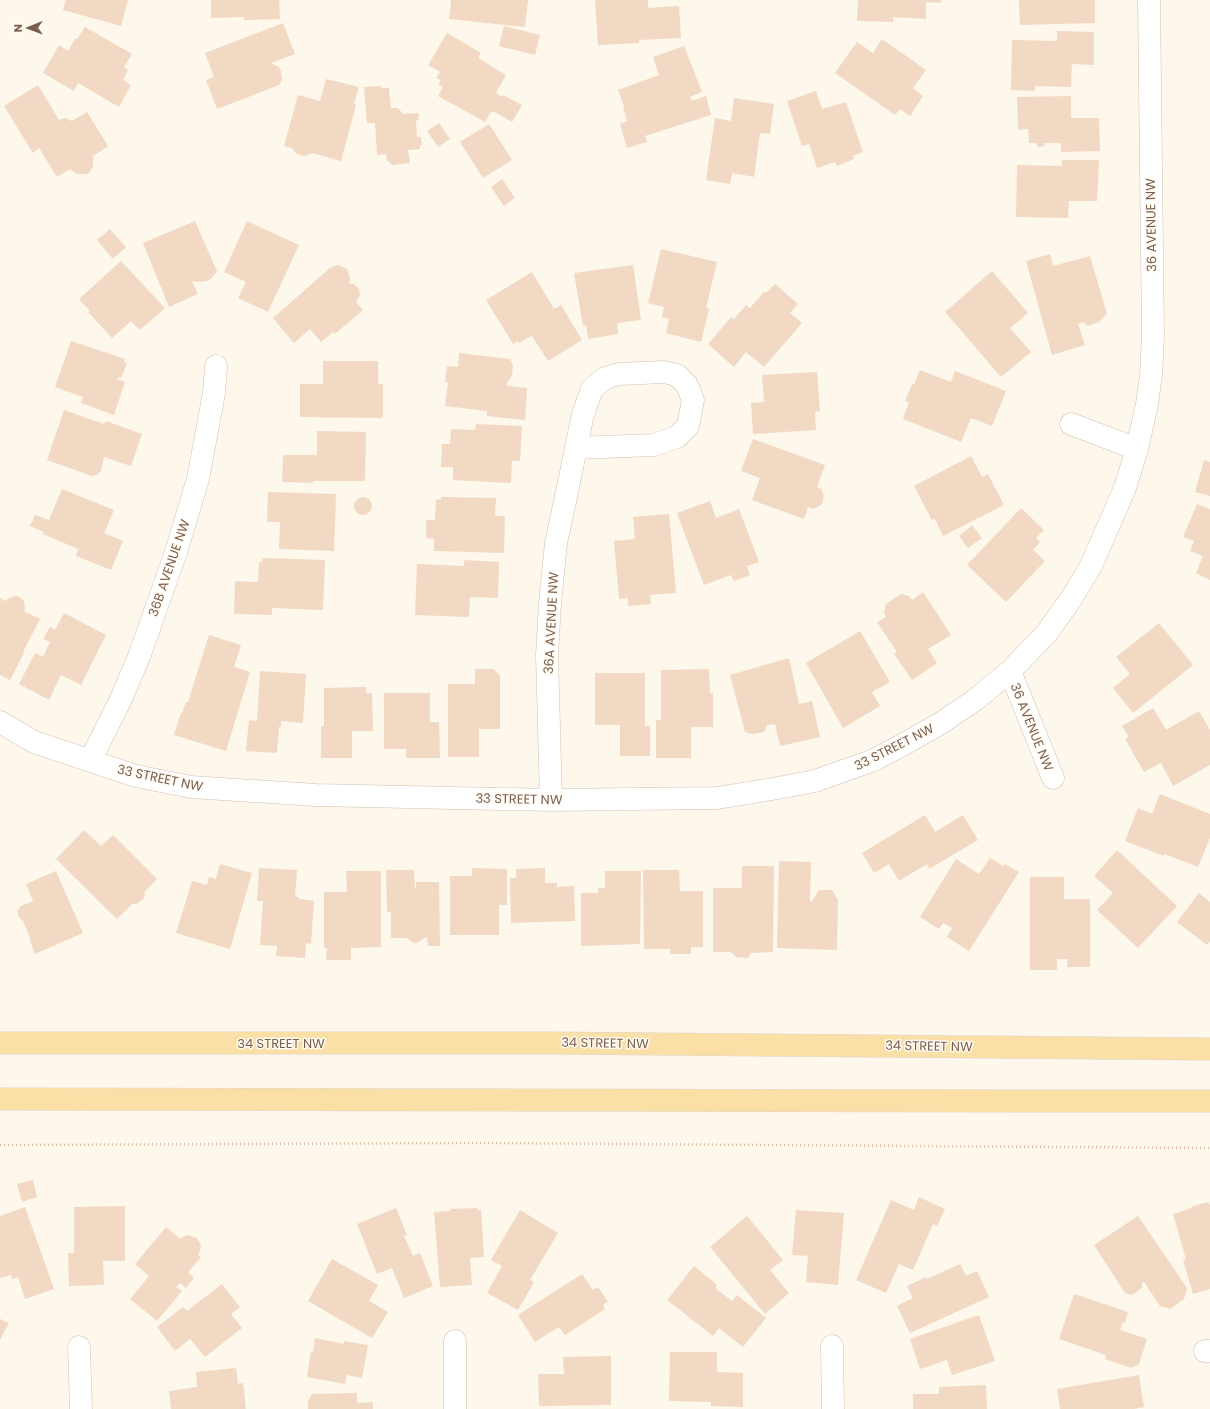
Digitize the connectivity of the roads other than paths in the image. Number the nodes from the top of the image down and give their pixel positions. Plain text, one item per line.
1 (1149, 0) edge
2 (216, 366) dead end
3 (1070, 424) dead end
4 (576, 448) junction
5 (1137, 449) junction
6 (1010, 671) junction
7 (2, 729) edge
8 (90, 761) junction
9 (1053, 778) dead end
10 (551, 800) junction
11 (0, 1043) edge
12 (1210, 1049) edge
13 (0, 1099) edge
14 (1210, 1101) edge
15 (455, 1341) dead end
16 (832, 1346) dead end
17 (79, 1347) dead end
18 (81, 1409) edge
19 (455, 1409) edge
20 (833, 1409) edge

1 - 5 street, 36 AVENUE NW
2 - 8 street, 36B AVENUE NW
3 - 5 street
4 - 4 street, 36A AVENUE NW
4 - 10 street, 36A AVENUE NW
5 - 6 street, 36 AVENUE NW
6 - 9 street, 36 AVENUE NW
6 - 10 street, 33 STREET NW
7 - 8 street, 33 STREET NW
8 - 10 street, 33 STREET NW
11 - 12 main road, 34 STREET NW
13 - 14 main road
15 - 19 street
16 - 20 street
17 - 18 street

